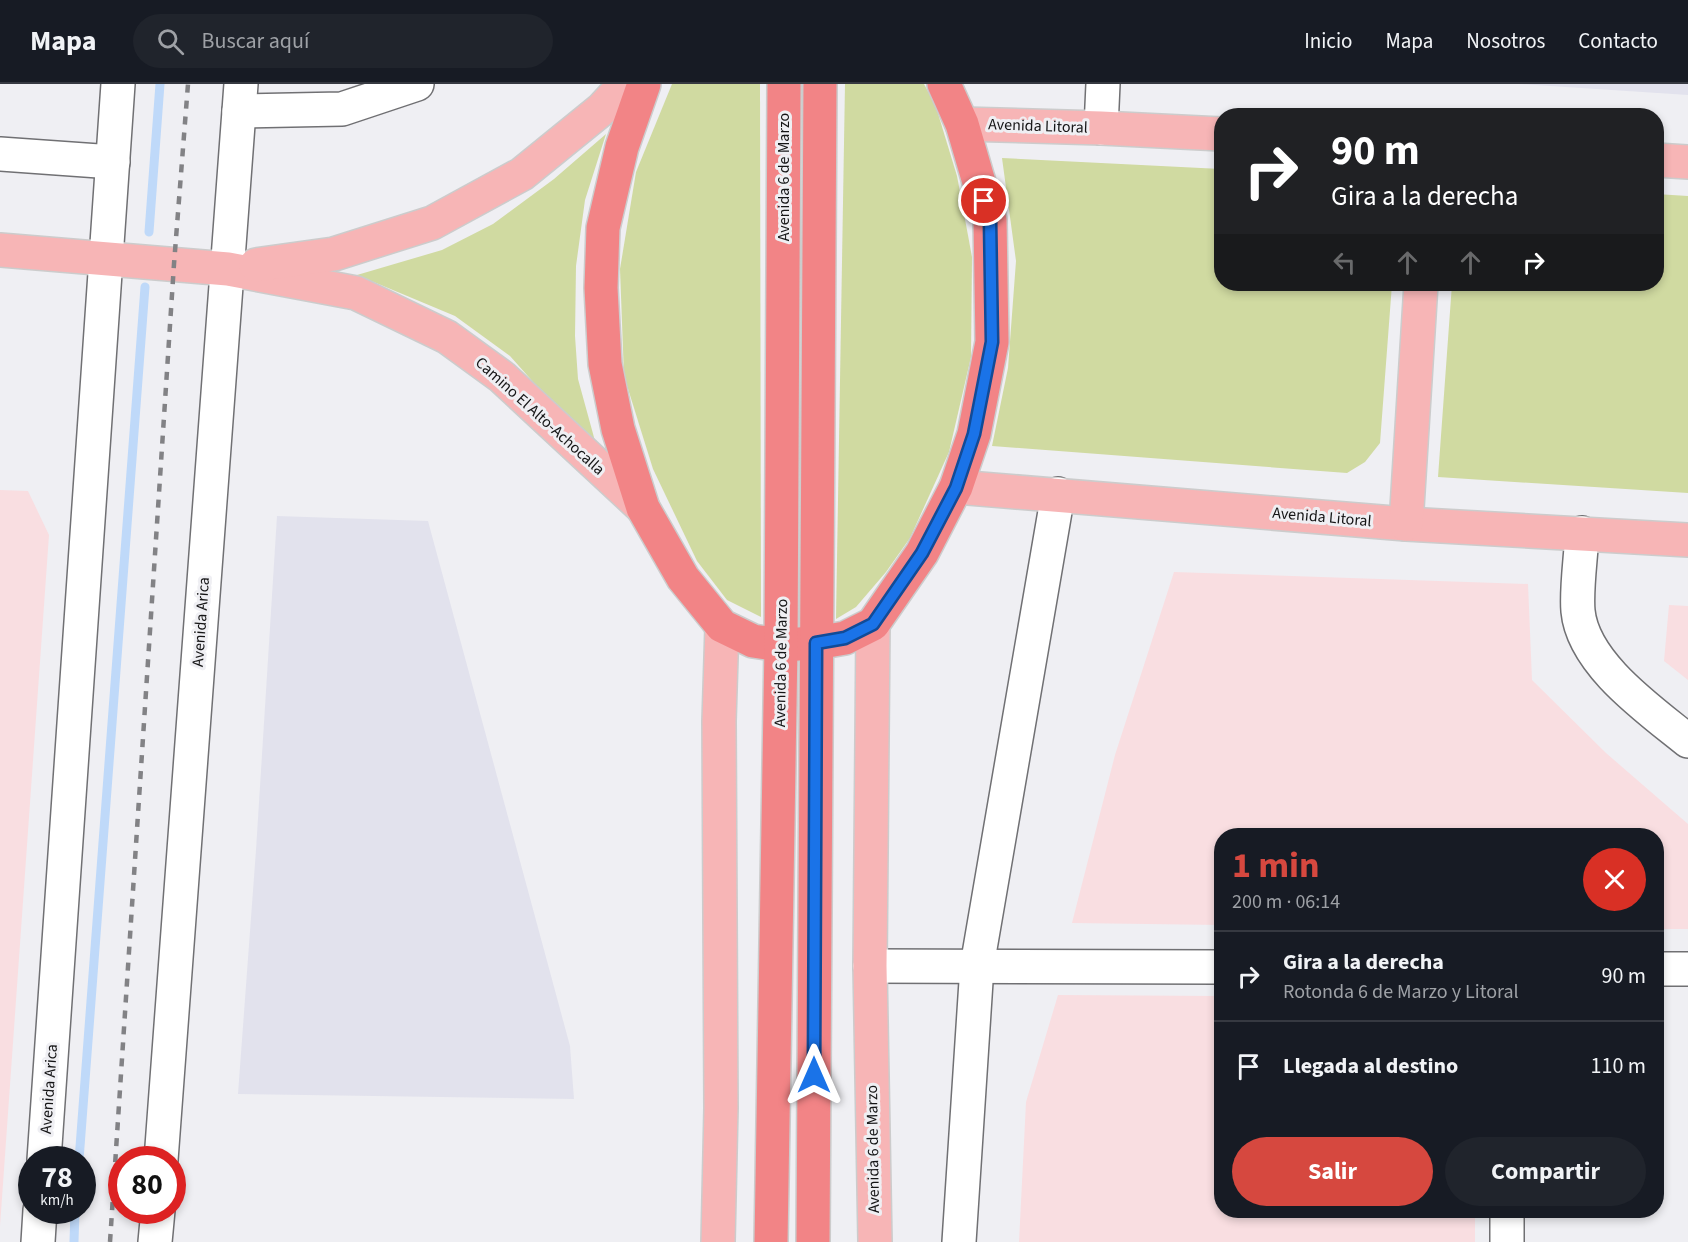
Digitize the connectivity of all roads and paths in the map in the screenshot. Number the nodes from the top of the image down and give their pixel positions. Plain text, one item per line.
1 (118, 84) edge
2 (417, 84) edge
3 (784, 84) edge
4 (820, 84) edge
5 (945, 84) edge
6 (1103, 84) edge
7 (626, 85) edge
8 (240, 98) edge
9 (962, 124) junction
10 (1101, 128) junction
11 (1214, 134) edge
12 (0, 154) edge
13 (1664, 160) edge
14 (113, 162) junction
15 (1688, 162) edge
16 (0, 250) edge
17 (106, 259) junction
18 (228, 269) junction
19 (1421, 291) edge
20 (956, 488) junction
21 (1058, 495) junction
22 (643, 508) junction
23 (1406, 524) junction
24 (1582, 533) junction
25 (1688, 540) edge
26 (873, 624) junction
27 (723, 626) junction
28 (816, 643) junction
29 (782, 645) junction
30 (1688, 741) edge
31 (870, 966) junction
32 (976, 966) junction
33 (1214, 967) edge
34 (1664, 969) edge
35 (1688, 969) edge
36 (45, 1146) edge
37 (162, 1146) edge
38 (1507, 1218) edge
39 (39, 1224) edge
40 (157, 1224) edge
41 (38, 1242) edge
42 (155, 1242) edge
43 (718, 1242) edge
44 (771, 1242) edge
45 (813, 1242) edge
46 (875, 1242) edge
47 (959, 1242) edge
48 (1507, 1242) edge

1 - 14 street, Avenida Arica
2 - 8 street
3 - 29 highway, Avenida 6 de Marzo
4 - 28 highway, Avenida 6 de Marzo
5 - 9 highway
6 - 10 street
7 - 18 main road, Camino El Alto-Achocalla
7 - 22 highway
8 - 18 street, Avenida Arica
9 - 10 main road, Avenida Litoral
9 - 20 highway
10 - 11 main road, Avenida Litoral
12 - 14 street
13 - 15 main road
14 - 17 street, Avenida Arica
16 - 17 main road, Camino El Alto-Achocalla
17 - 18 main road, Camino El Alto-Achocalla
17 - 36 street, Avenida Arica
18 - 22 main road, Camino El Alto-Achocalla
18 - 37 street, Avenida Arica
19 - 23 main road
20 - 21 main road, Avenida Litoral
20 - 26 highway
21 - 23 main road, Avenida Litoral
21 - 32 street
22 - 27 highway
23 - 24 main road, Avenida Litoral
24 - 25 main road, Avenida Litoral
24 - 30 street
26 - 28 highway
26 - 31 main road, Avenida 6 de Marzo
27 - 29 highway
27 - 43 main road
28 - 29 highway
28 - 45 highway, Avenida 6 de Marzo
29 - 44 highway, Avenida 6 de Marzo
31 - 32 street
31 - 46 main road, Avenida 6 de Marzo
32 - 33 street
32 - 47 street
34 - 35 street
38 - 48 street
39 - 41 street
40 - 42 street

